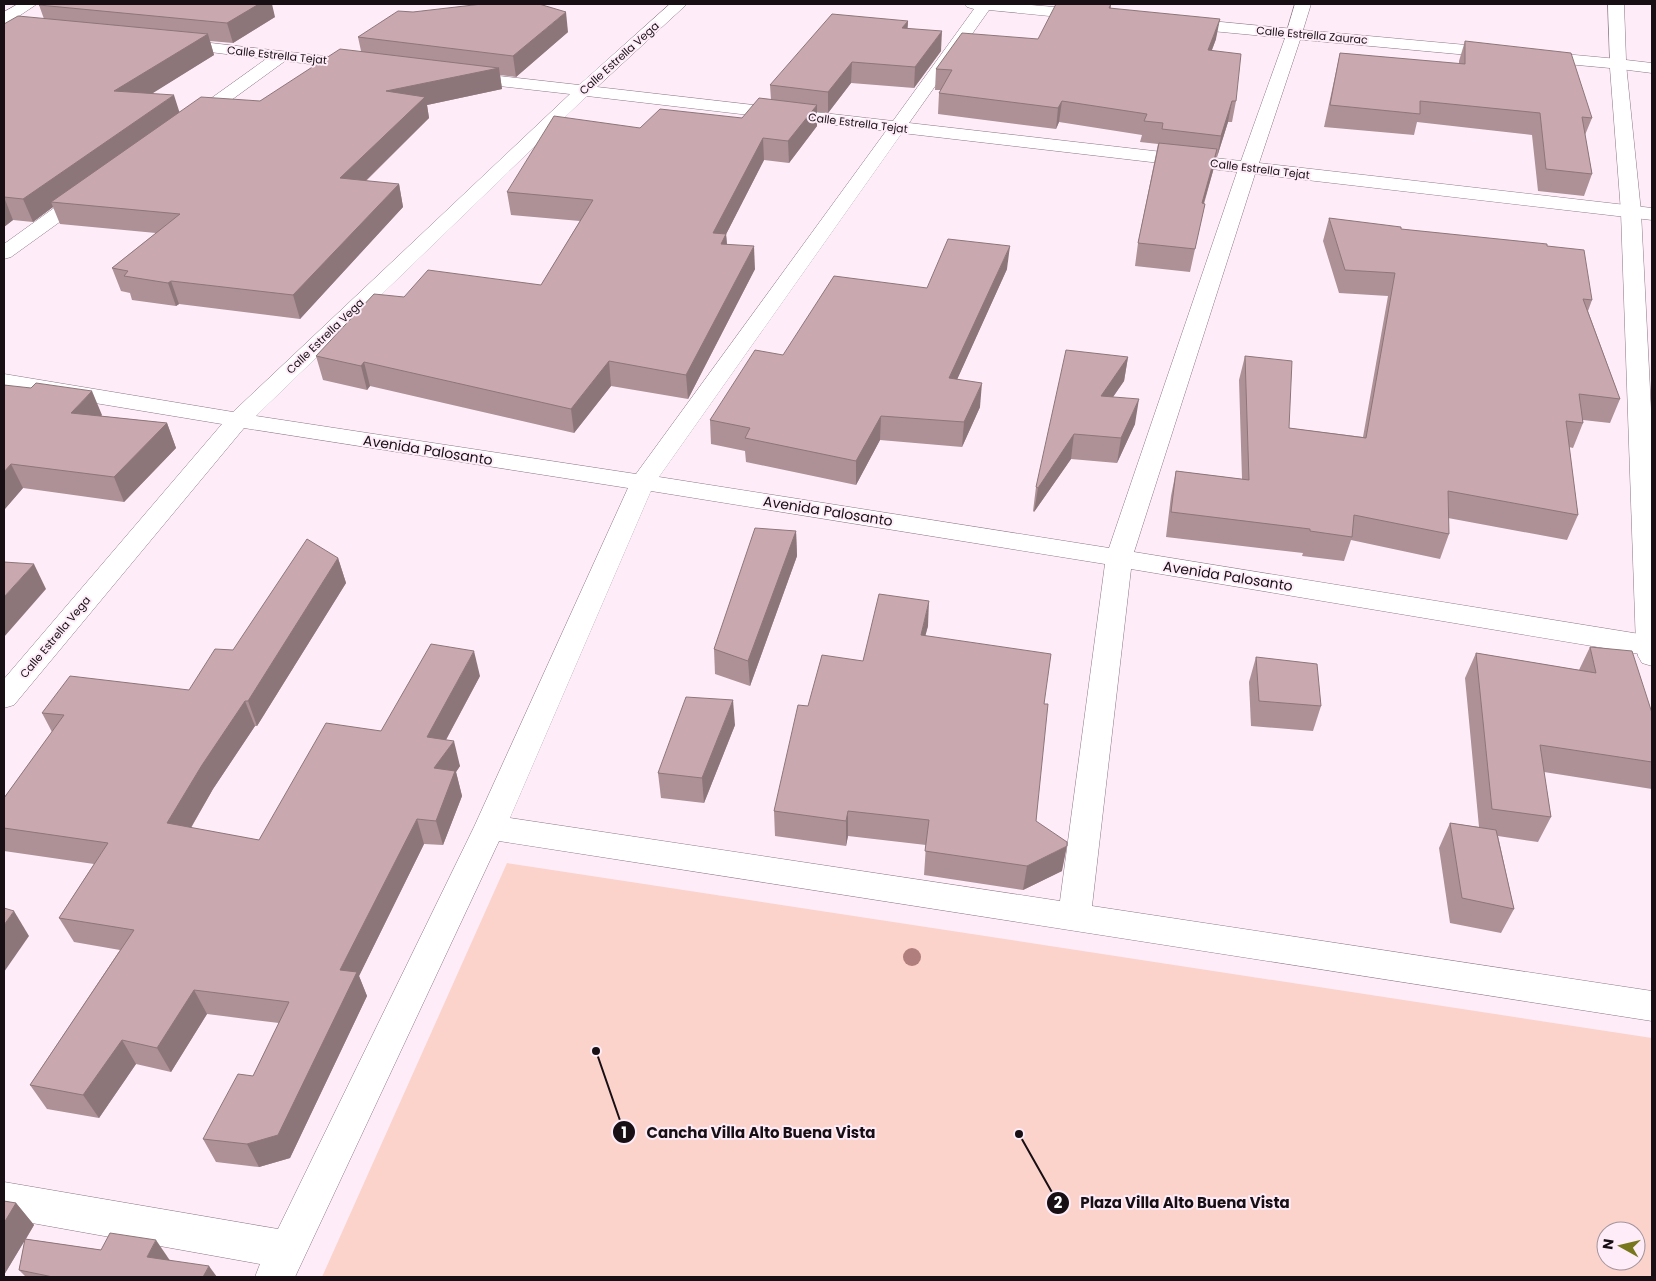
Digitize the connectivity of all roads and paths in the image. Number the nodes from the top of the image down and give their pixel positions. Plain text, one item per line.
1 (29, 4) edge
2 (679, 4) edge
3 (979, 4) edge
4 (1303, 4) edge
5 (1616, 4) edge
6 (1101, 16) edge
7 (1169, 22) edge
8 (7, 26) edge
9 (1294, 34) junction
10 (158, 42) edge
11 (284, 55) junction
12 (1618, 64) junction
13 (380, 67) edge
14 (1652, 68) edge
15 (447, 75) edge
16 (582, 92) junction
17 (897, 128) junction
18 (180, 129) edge
19 (1248, 167) junction
20 (100, 185) edge
21 (1642, 213) edge
22 (4, 253) edge
23 (4, 381) edge
24 (237, 421) junction
25 (643, 482) junction
26 (1119, 558) junction
27 (1651, 649) edge
28 (4, 698) edge
29 (490, 827) junction
30 (1074, 917) junction
31 (1652, 1006) edge
32 (4, 1200) edge
33 (281, 1264) edge

1 - 8 street
2 - 16 street, Calle Estrella Vega
3 - 6 street
3 - 17 street
4 - 9 street
5 - 12 street
7 - 9 street, Calle Estrella Zaurac
9 - 12 street, Calle Estrella Zaurac
9 - 19 street
10 - 11 street, Calle Estrella Tejat
11 - 13 street, Calle Estrella Tejat
11 - 18 street
12 - 14 street, Calle Estrella Zaurac
12 - 21 street
15 - 16 street, Calle Estrella Tejat
16 - 17 street, Calle Estrella Tejat
16 - 24 street, Calle Estrella Vega
17 - 19 street, Calle Estrella Tejat
17 - 25 street
19 - 21 street, Calle Estrella Tejat
19 - 26 street
20 - 22 street
21 - 27 street
23 - 24 street, Avenida Palosanto
24 - 25 street, Avenida Palosanto
24 - 28 street, Calle Estrella Vega
25 - 26 street, Avenida Palosanto
25 - 29 street
26 - 27 street, Avenida Palosanto
26 - 30 street
29 - 30 street
29 - 33 street
30 - 31 street
32 - 33 street

